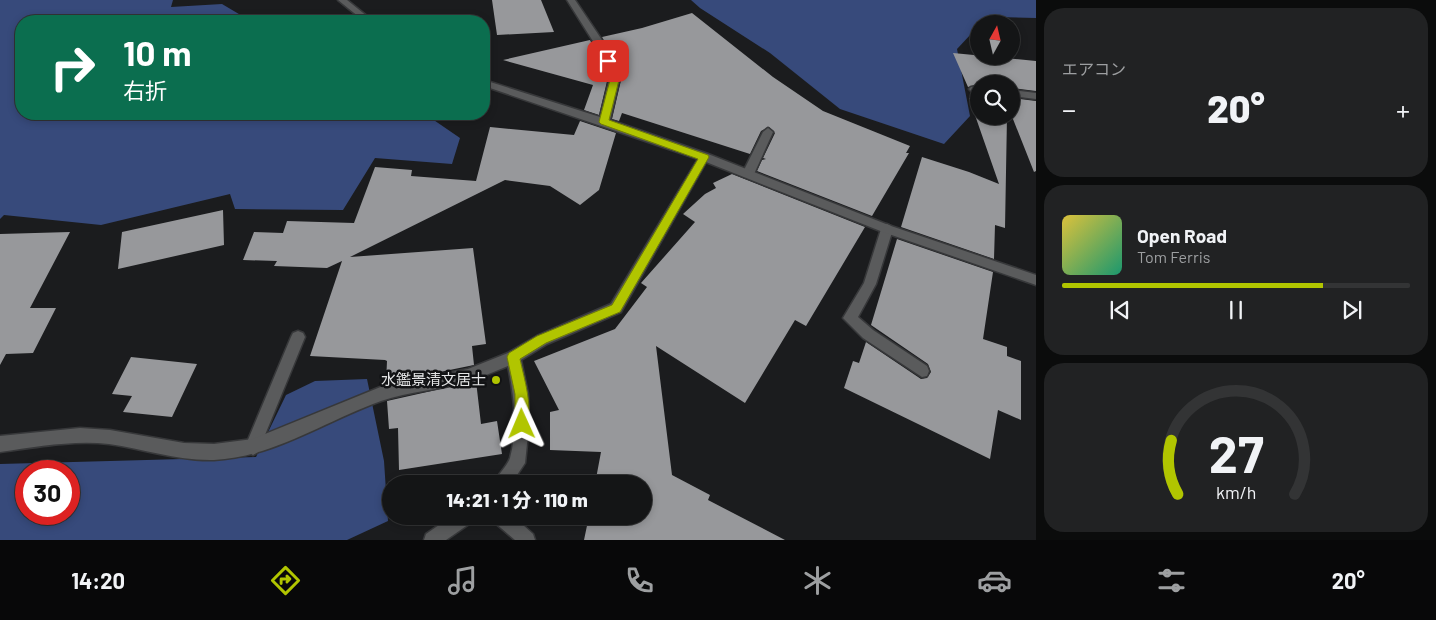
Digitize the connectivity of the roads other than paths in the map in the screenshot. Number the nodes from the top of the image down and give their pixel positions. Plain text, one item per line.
1 (342, 0) edge
2 (571, 0) edge
3 (361, 15) edge
4 (490, 85) edge
5 (1020, 94) edge
6 (1036, 96) edge
7 (604, 122) junction
8 (768, 132) dead end
9 (704, 157) junction
10 (748, 174) junction
11 (887, 229) junction
12 (1036, 280) edge
13 (298, 337) dead end
14 (513, 357) junction
15 (922, 371) dead end
16 (0, 444) edge
17 (253, 447) junction
18 (508, 475) edge
19 (453, 525) edge
20 (510, 525) edge
21 (432, 540) edge
22 (527, 540) edge

1 - 3 street
2 - 7 street
4 - 7 street
5 - 6 street
7 - 9 street
8 - 10 street
9 - 10 street
9 - 14 street
10 - 11 street
11 - 12 street
11 - 15 street
13 - 17 street
14 - 17 street
14 - 18 street
16 - 17 street
19 - 21 street
20 - 22 street

